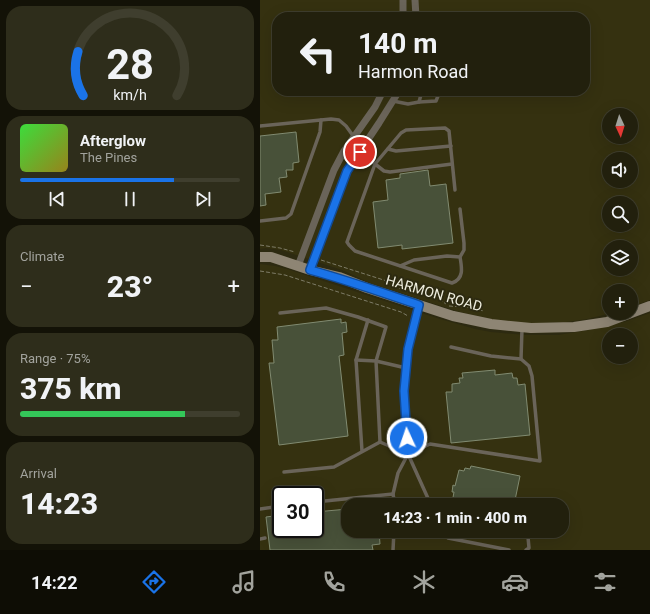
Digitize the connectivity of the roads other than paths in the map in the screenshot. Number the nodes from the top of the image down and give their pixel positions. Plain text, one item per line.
1 (403, 0) edge
2 (415, 0) edge
3 (403, 12) edge
4 (416, 12) edge
5 (380, 96) edge
6 (396, 96) edge
7 (421, 96) edge
8 (438, 96) edge
9 (393, 101) junction
10 (419, 102) junction
11 (321, 120) junction
12 (260, 126) edge
13 (354, 137) junction
14 (451, 146) junction
15 (388, 149) junction
16 (360, 152) junction
17 (376, 164) junction
18 (452, 164) junction
19 (455, 190) dead end
20 (460, 209) dead end
21 (260, 221) edge
22 (260, 257) edge
23 (460, 257) junction
24 (298, 266) junction
25 (400, 266) junction
26 (310, 270) junction
27 (419, 305) junction
28 (650, 306) edge
29 (280, 313) dead end
30 (368, 320) junction
31 (522, 327) junction
32 (451, 347) dead end
33 (522, 359) junction
34 (356, 360) junction
35 (376, 361) junction
36 (406, 368) junction
37 (380, 442) junction
38 (362, 451) junction
39 (408, 454) junction
40 (284, 472) dead end
41 (393, 494) junction
42 (394, 498) edge
43 (428, 498) edge
44 (324, 501) edge
45 (272, 507) edge
46 (260, 508) edge
47 (260, 538) edge
48 (265, 538) dead end
49 (394, 538) edge
50 (448, 538) edge
51 (528, 538) edge
52 (393, 550) edge
53 (509, 550) edge
54 (526, 550) edge

1 - 3 street
2 - 4 street
5 - 13 street
6 - 9 street
7 - 10 lane
8 - 10 lane
9 - 10 lane
9 - 16 street
11 - 12 lane
11 - 13 lane
11 - 21 lane
13 - 16 lane
13 - 24 street
14 - 15 lane
14 - 15 lane
14 - 18 lane
15 - 17 lane
16 - 17 lane
16 - 26 street
17 - 18 lane
17 - 25 lane
18 - 19 lane
20 - 23 lane
22 - 24 street, HARMON ROAD
23 - 25 lane
23 - 25 lane
24 - 26 street, HARMON ROAD
26 - 27 street, HARMON ROAD
27 - 31 street, HARMON ROAD
27 - 36 street
28 - 31 street, HARMON ROAD
29 - 30 lane
30 - 34 lane
30 - 35 lane
31 - 33 lane
32 - 33 lane
33 - 39 lane
34 - 35 lane
34 - 38 lane
35 - 36 lane
35 - 37 lane
36 - 39 street
37 - 38 lane
37 - 39 lane
38 - 40 lane
39 - 41 lane
39 - 43 lane
41 - 42 lane
41 - 44 lane
45 - 46 lane
47 - 48 lane
49 - 52 lane
50 - 53 lane
51 - 54 lane

